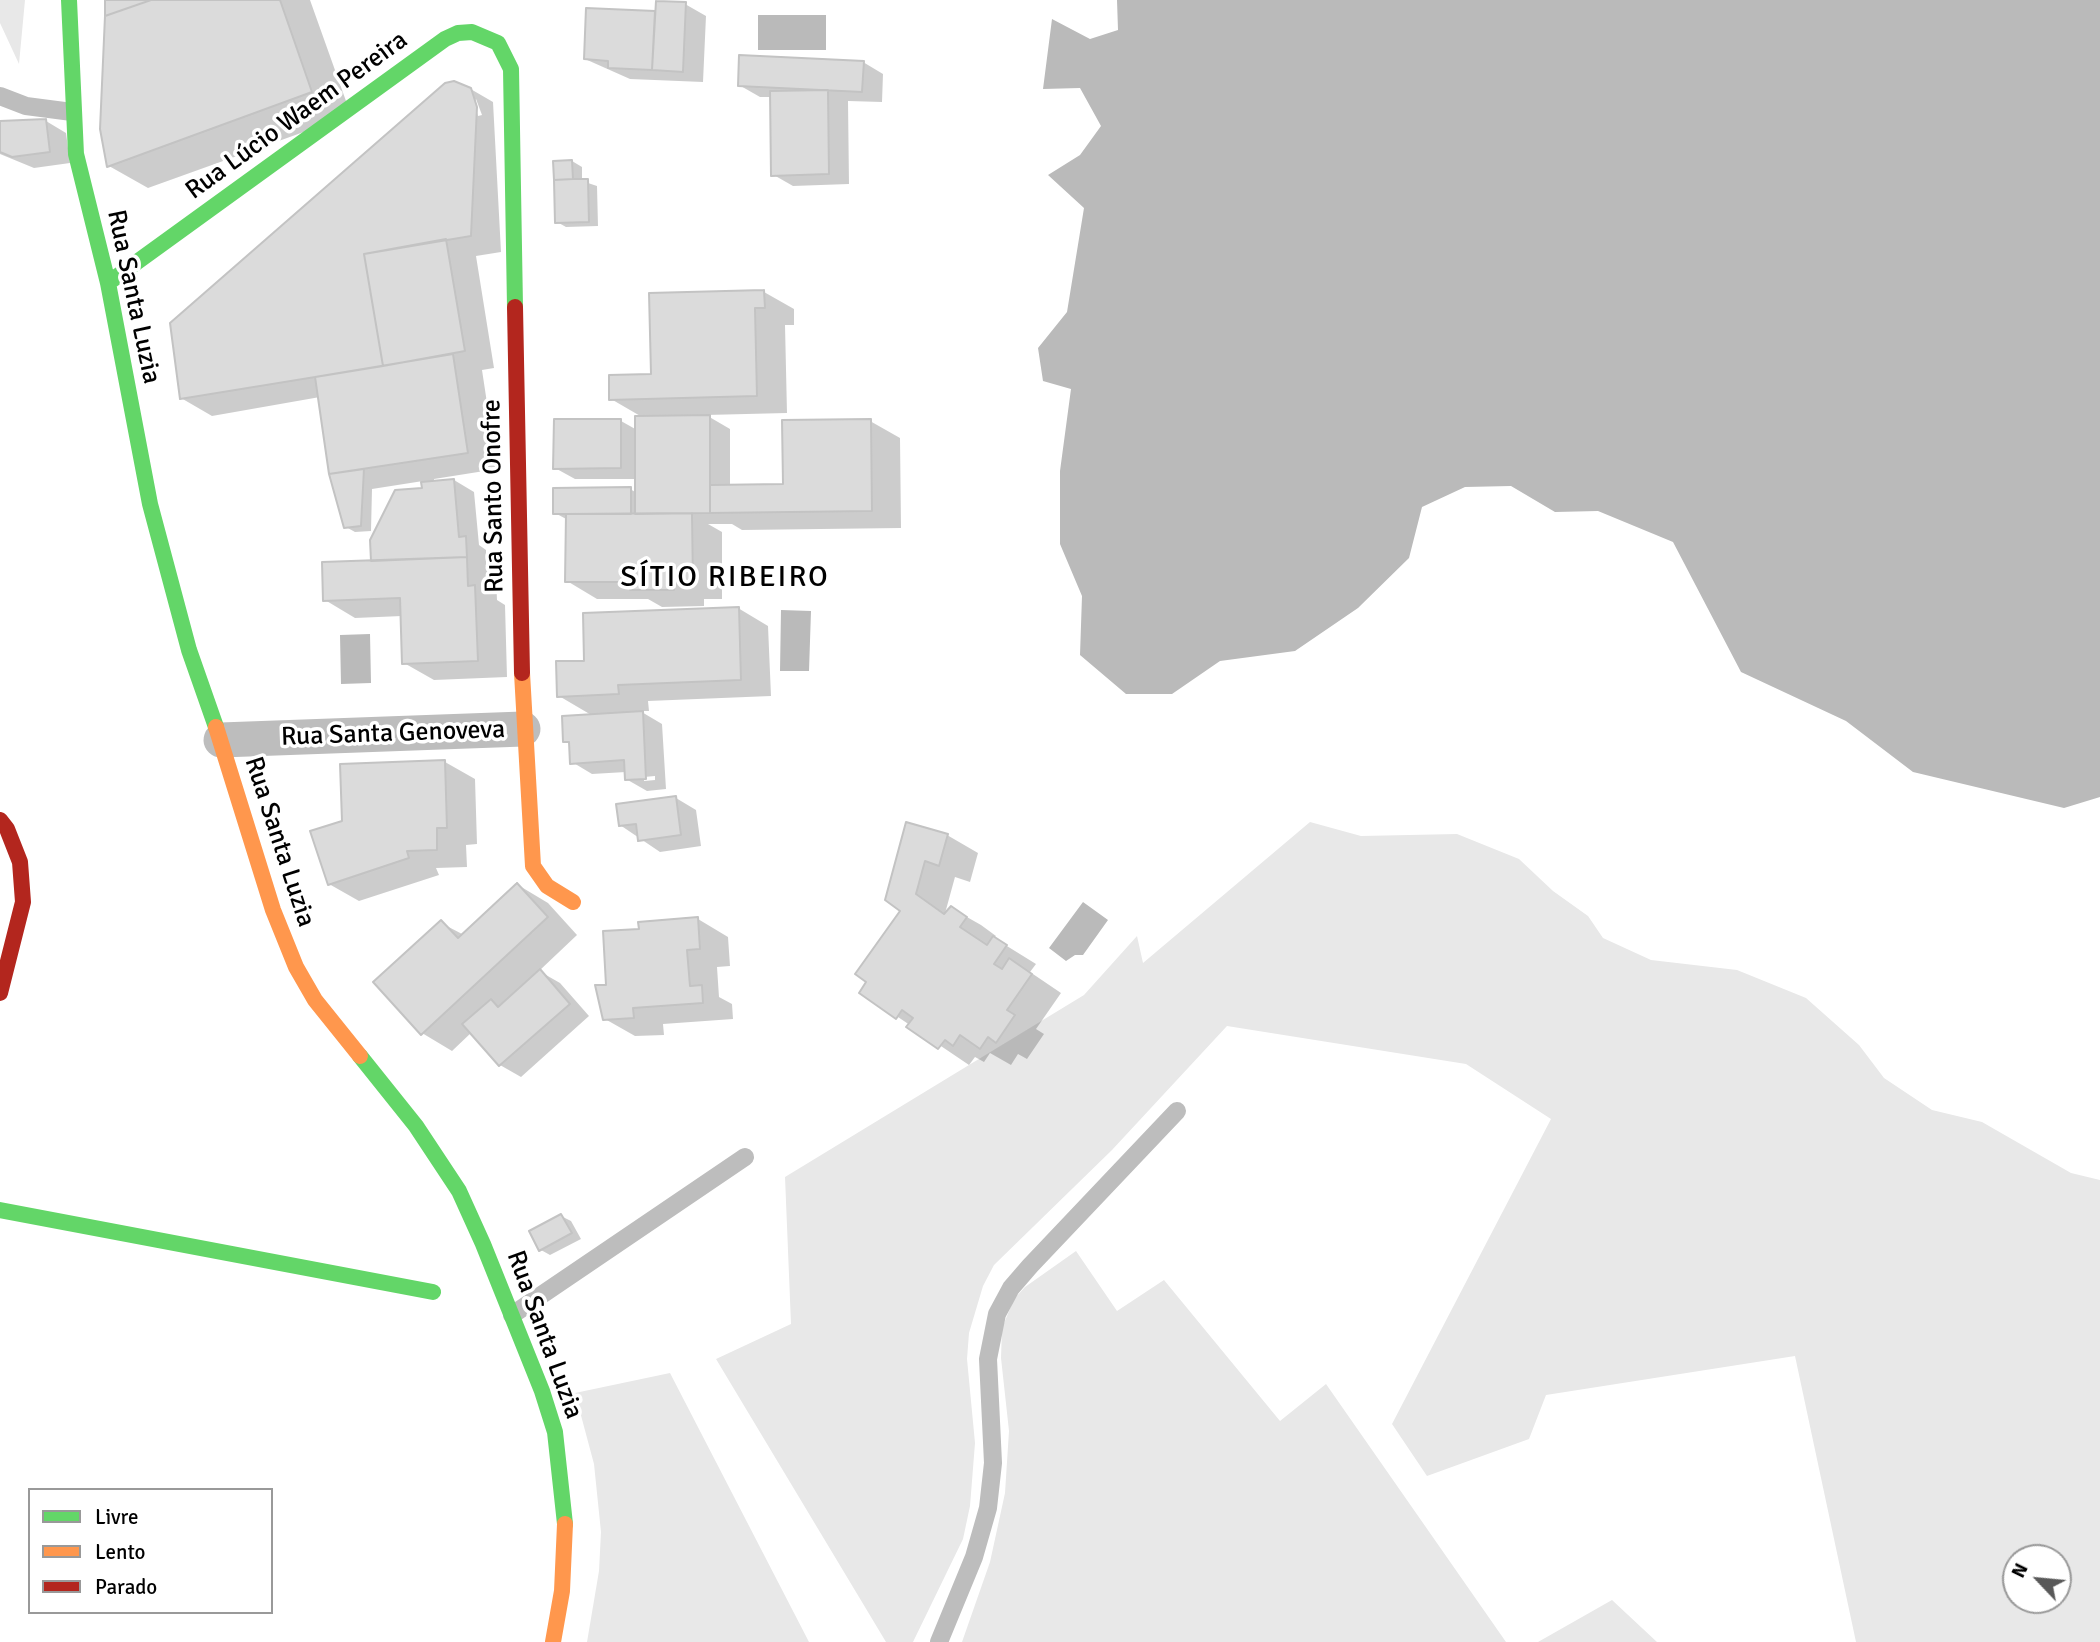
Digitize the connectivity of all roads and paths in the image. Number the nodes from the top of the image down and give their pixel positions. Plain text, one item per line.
1 (69, 0) edge
2 (510, 69) joint
3 (0, 96) edge
4 (72, 112) junction
5 (108, 283) junction
6 (523, 729) junction
7 (221, 740) junction
8 (0, 820) edge
9 (573, 902) dead end
10 (0, 993) edge
11 (1177, 1111) dead end
12 (745, 1157) dead end
13 (0, 1210) edge
14 (433, 1292) dead end
15 (512, 1315) junction
16 (553, 1642) edge
17 (939, 1642) edge

1 - 4 street, Rua Santa Luzia
2 - 5 street, Rua Lúcio Waem Pereira
2 - 6 street, Rua Santo Onofre
3 - 4 lane
4 - 5 street, Rua Santa Luzia
5 - 7 street, Rua Santa Luzia
6 - 7 street, Rua Santa Genoveva
6 - 9 street, Rua Santo Onofre
7 - 15 street, Rua Santa Luzia
8 - 10 street
11 - 17 lane
12 - 15 lane
13 - 14 street
15 - 16 street, Rua Santa Luzia

